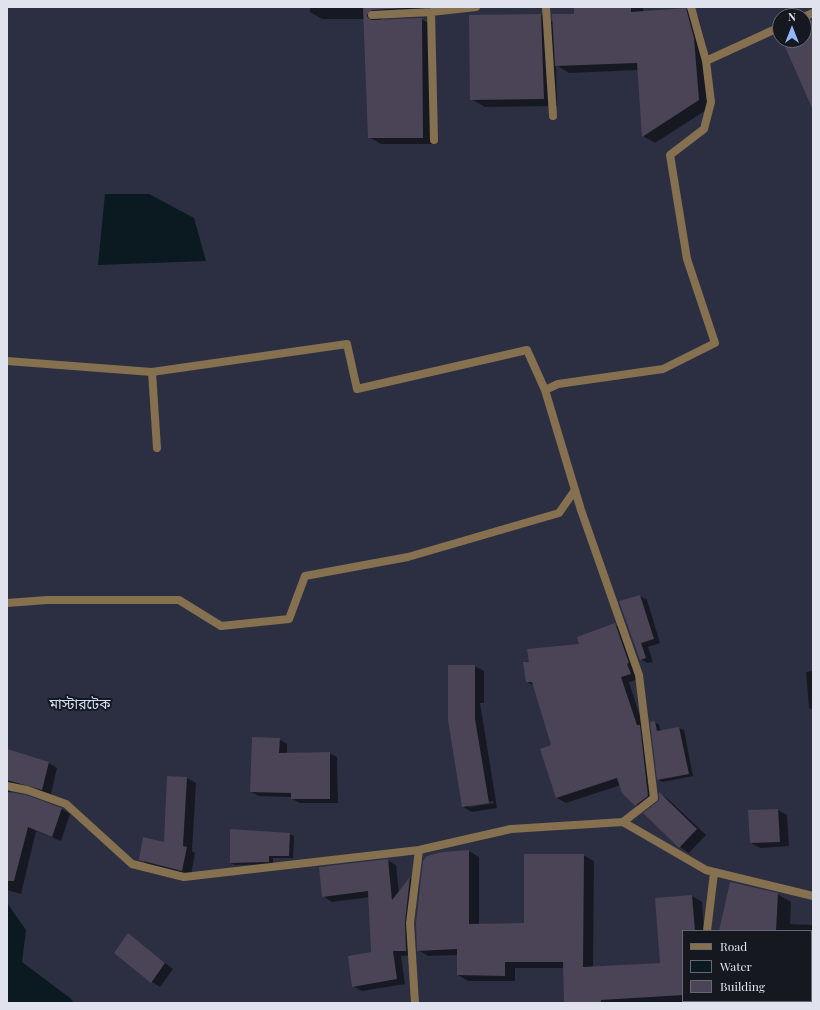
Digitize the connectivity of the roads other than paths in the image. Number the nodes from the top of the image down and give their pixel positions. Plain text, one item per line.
1 (476, 7) edge
2 (546, 7) edge
3 (691, 7) edge
4 (431, 12) junction
5 (372, 15) dead end
6 (772, 32) edge
7 (706, 61) junction
8 (553, 116) dead end
9 (434, 140) dead end
10 (7, 361) edge
11 (152, 372) junction
12 (545, 390) junction
13 (157, 448) dead end
14 (576, 490) junction
15 (7, 603) edge
16 (7, 786) edge
17 (623, 822) junction
18 (419, 850) junction
19 (714, 873) junction
20 (813, 896) edge
21 (707, 930) edge
22 (415, 1003) edge

1 - 4 street
2 - 8 street
3 - 7 street
4 - 5 street
4 - 9 street
6 - 7 street
7 - 12 street
10 - 11 street
11 - 12 street
11 - 13 street
12 - 14 street
14 - 15 street
14 - 17 street
16 - 18 street
17 - 18 street
17 - 19 street
18 - 22 street
19 - 20 street
19 - 21 street

